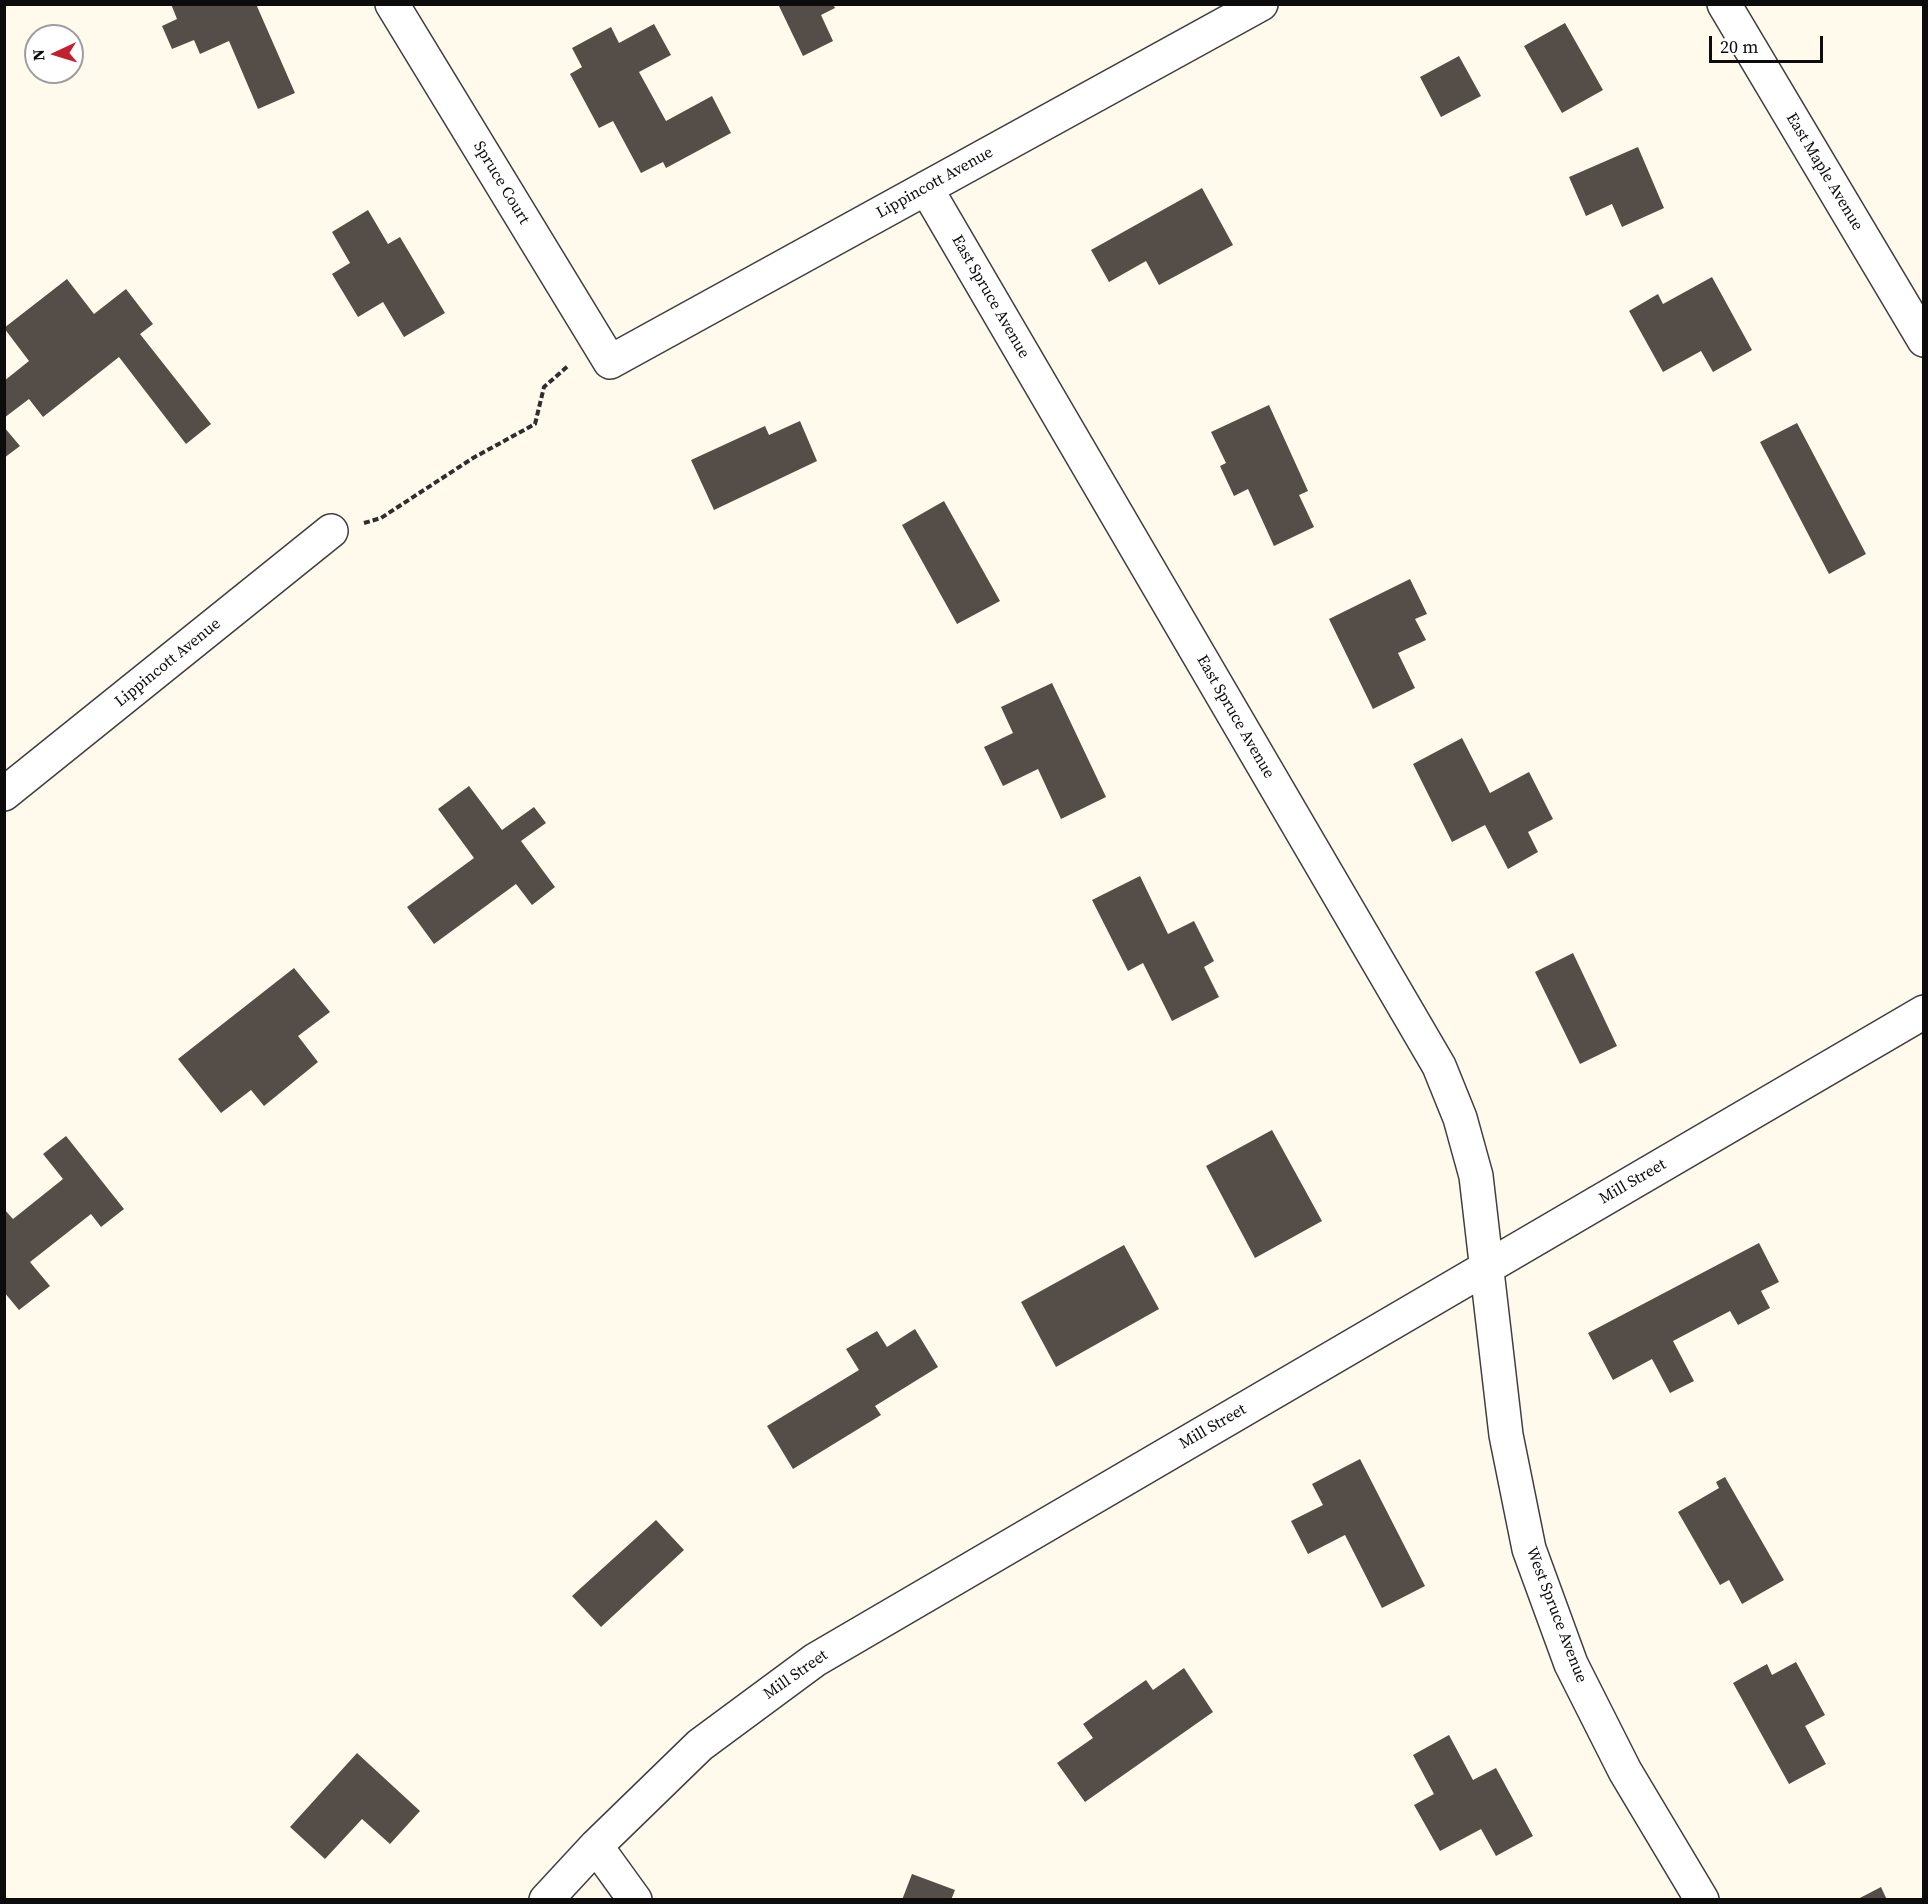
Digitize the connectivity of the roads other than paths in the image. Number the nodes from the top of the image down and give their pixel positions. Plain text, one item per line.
1 (392, 4) edge
2 (1261, 4) edge
3 (1724, 4) edge
4 (926, 188) junction
5 (1923, 340) edge
6 (610, 362) joint
7 (332, 531) road end
8 (4, 794) edge
9 (1923, 1011) edge
10 (1486, 1268) junction
11 (596, 1846) junction
12 (546, 1899) edge
13 (635, 1899) edge
14 (1701, 1899) edge

1 - 6 street, Spruce Court
2 - 4 street, Lippincott Avenue
3 - 5 street, East Maple Avenue
4 - 6 street, Lippincott Avenue
4 - 10 street, East Spruce Avenue
7 - 8 street, Lippincott Avenue
9 - 10 street, Mill Street
10 - 11 street, Mill Street
10 - 14 street, West Spruce Avenue
11 - 12 street, Mill Street
11 - 13 street

